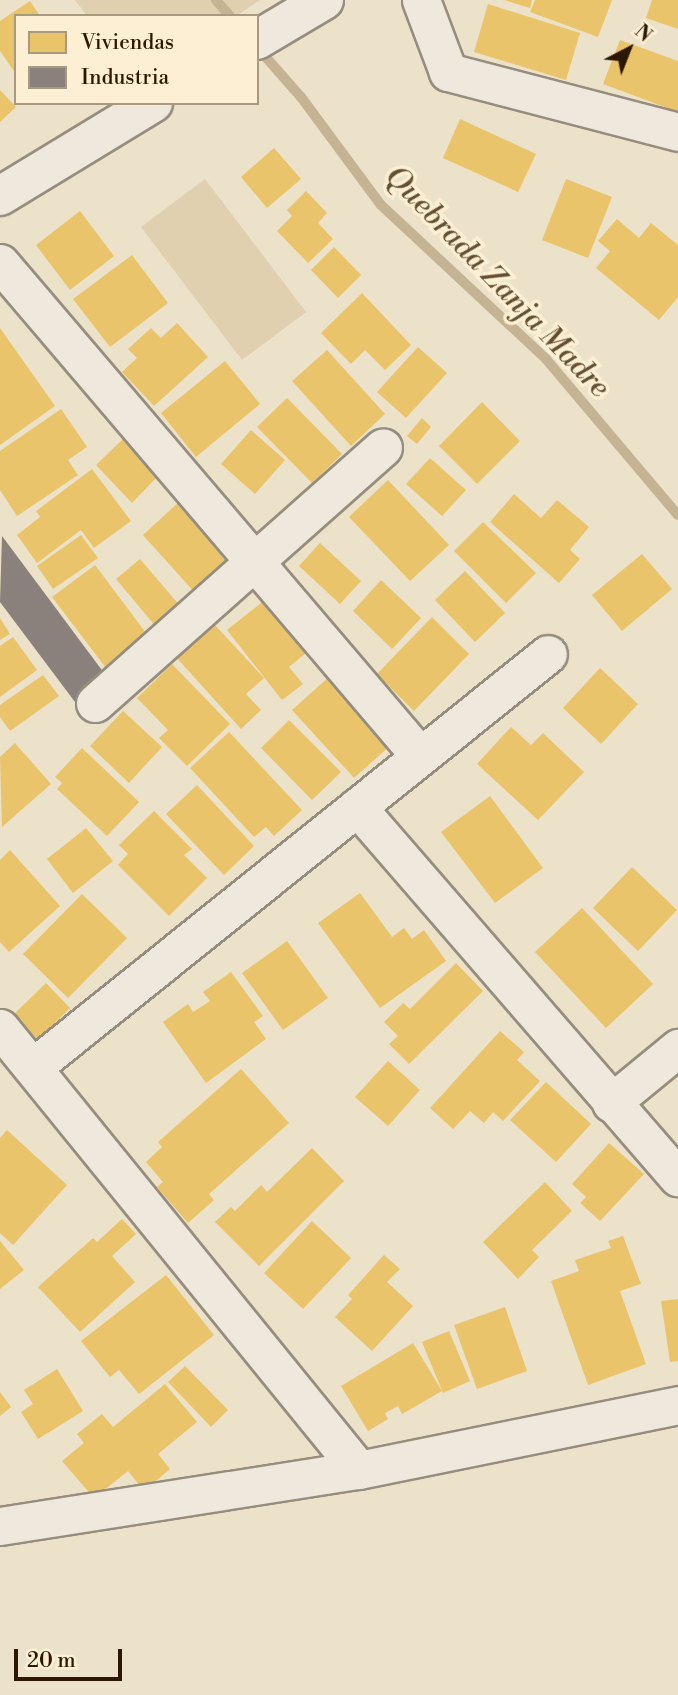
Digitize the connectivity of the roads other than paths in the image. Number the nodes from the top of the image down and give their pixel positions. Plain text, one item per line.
1 (421, 0) edge
2 (314, 6) edge
3 (259, 39) edge
4 (150, 105) edge
5 (678, 132) edge
6 (0, 196) edge
7 (0, 263) edge
8 (383, 446) dead end
9 (254, 559) junction
10 (548, 654) dead end
11 (95, 703) dead end
12 (420, 756) junction
13 (357, 807) junction
14 (0, 1028) edge
15 (678, 1048) edge
16 (33, 1067) junction
17 (611, 1103) junction
18 (678, 1177) edge
19 (678, 1405) edge
20 (359, 1470) junction
21 (0, 1526) edge

1 - 5 street
2 - 3 street
4 - 6 street
7 - 9 street
8 - 9 street
9 - 11 street
9 - 12 street
10 - 12 street
12 - 13 street
13 - 16 street
13 - 17 street
14 - 16 street
15 - 17 street
16 - 20 street
17 - 18 street
19 - 20 street
20 - 21 street

